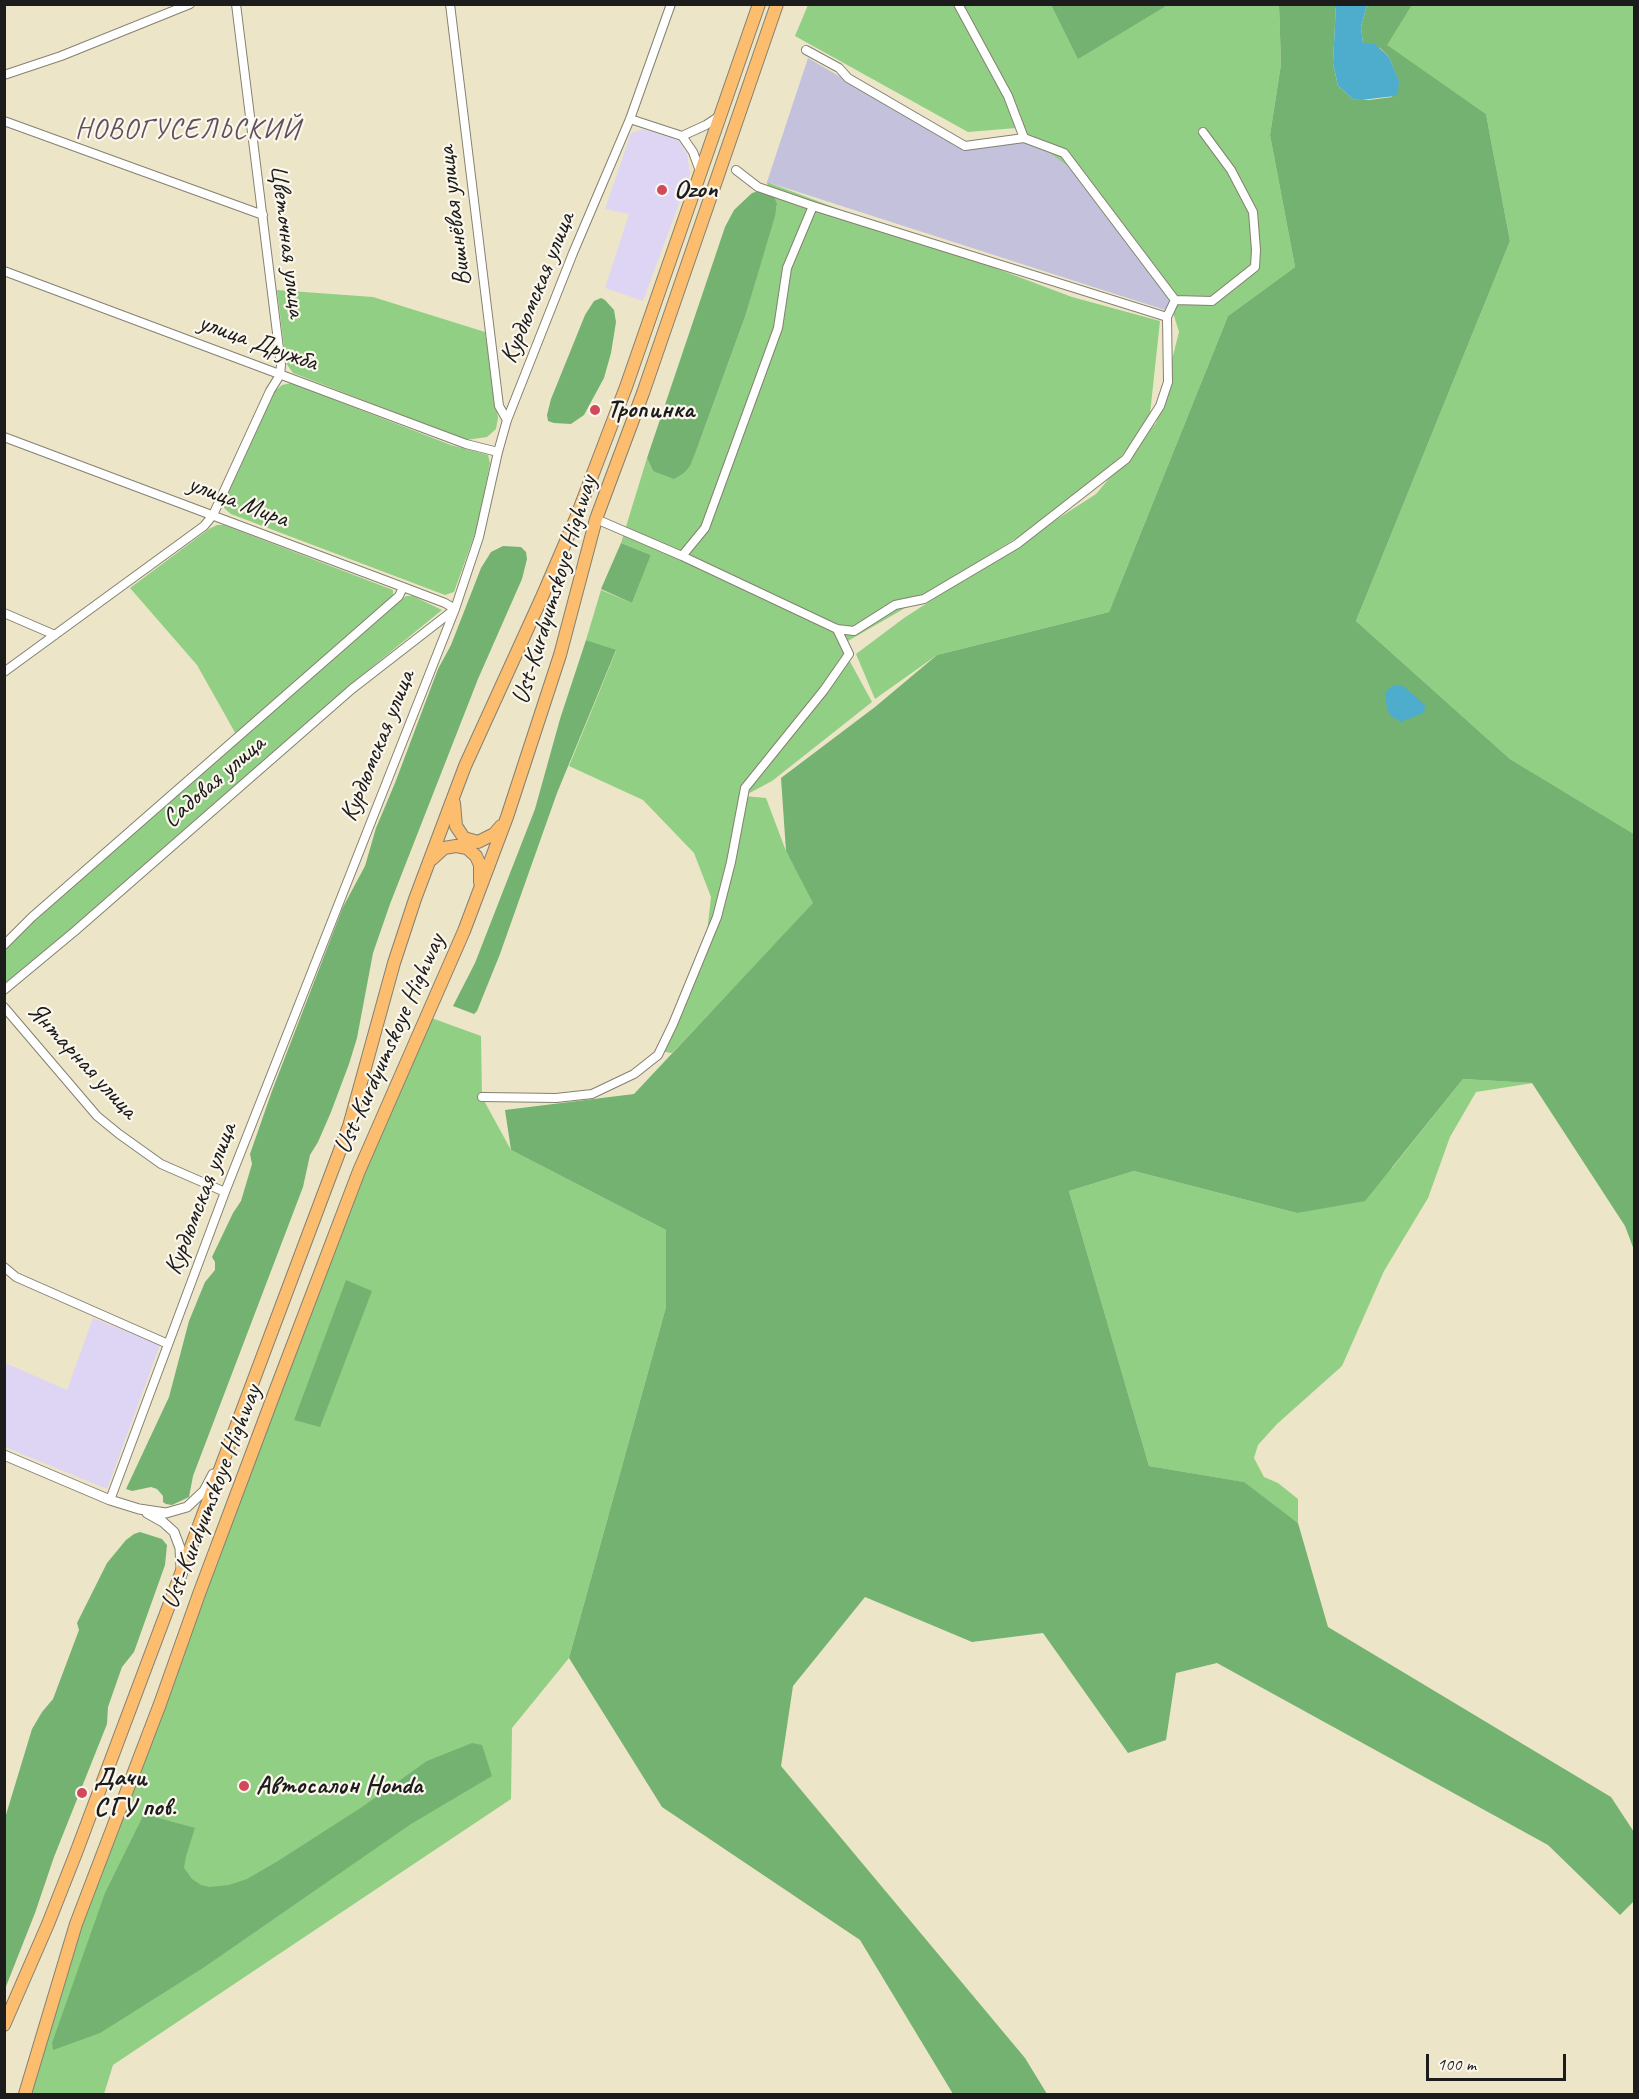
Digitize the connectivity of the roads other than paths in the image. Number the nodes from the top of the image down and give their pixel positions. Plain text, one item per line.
1 (190, 4) edge
2 (236, 4) edge
3 (450, 4) edge
4 (672, 4) edge
5 (759, 4) edge
6 (777, 4) edge
7 (958, 4) edge
8 (806, 50) dead end
9 (4, 75) edge
10 (722, 114) junction
11 (630, 119) junction
12 (4, 121) edge
13 (1203, 132) dead end
14 (682, 136) junction
15 (1024, 138) junction
16 (736, 170) dead end
17 (701, 174) junction
18 (813, 206) junction
19 (263, 215) junction
20 (4, 271) edge
21 (1175, 300) junction
22 (1167, 317) junction
23 (280, 375) junction
24 (507, 420) junction
25 (4, 437) edge
26 (498, 452) junction
27 (213, 515) junction
28 (596, 519) junction
29 (682, 556) junction
30 (403, 587) junction
31 (455, 609) junction
32 (4, 613) edge
33 (837, 630) junction
34 (55, 635) junction
35 (4, 672) edge
36 (453, 798) junction
37 (507, 817) junction
38 (430, 862) junction
39 (480, 890) junction
40 (4, 945) edge
41 (4, 990) edge
42 (4, 1007) edge
43 (482, 1097) dead end
44 (225, 1192) junction
45 (4, 1267) edge
46 (168, 1344) junction
47 (226, 1451) junction
48 (4, 1455) edge
49 (110, 1500) junction
50 (140, 1509) junction
51 (181, 1572) junction
52 (4, 2025) edge
53 (25, 2094) edge

1 - 9 street
2 - 19 street, Цветочная улица
3 - 24 street, Вишнёвая улица
4 - 11 street, Курдюмская улица
5 - 10 main road, Ust-Kurdyumskoye Highway
6 - 28 main road, Ust-Kurdyumskoye Highway
7 - 15 street
8 - 15 street
10 - 14 street
10 - 17 main road, Ust-Kurdyumskoye Highway
11 - 14 street
11 - 24 street, Курдюмская улица
12 - 19 street
13 - 21 street
14 - 17 street
15 - 21 street
16 - 18 street
17 - 36 main road, Ust-Kurdyumskoye Highway
18 - 22 street
18 - 29 street
19 - 23 street, Цветочная улица
20 - 23 street, улица Дружба
21 - 22 street
22 - 33 street
23 - 26 street, улица Дружба
23 - 27 street
24 - 26 street, Курдюмская улица
25 - 27 street, улица Мира
26 - 31 street, Курдюмская улица
27 - 30 street, улица Мира
27 - 34 street
28 - 29 street
28 - 37 main road, Ust-Kurdyumskoye Highway
29 - 33 street
30 - 31 street, улица Мира
30 - 40 street, Садовая улица
31 - 41 street, Садовая улица
31 - 44 street, Курдюмская улица
32 - 34 street
33 - 43 street
34 - 35 street
36 - 37 main road
36 - 38 main road, Ust-Kurdyumskoye Highway
37 - 39 main road, Ust-Kurdyumskoye Highway
38 - 39 main road
38 - 47 main road, Ust-Kurdyumskoye Highway
39 - 53 main road, Ust-Kurdyumskoye Highway
42 - 44 street, Янтарная улица
44 - 46 street, Курдюмская улица
45 - 46 street
46 - 49 street, Курдюмская улица
47 - 50 street
47 - 51 main road, Ust-Kurdyumskoye Highway
48 - 49 street
49 - 50 street
50 - 51 street
51 - 52 main road, Ust-Kurdyumskoye Highway

